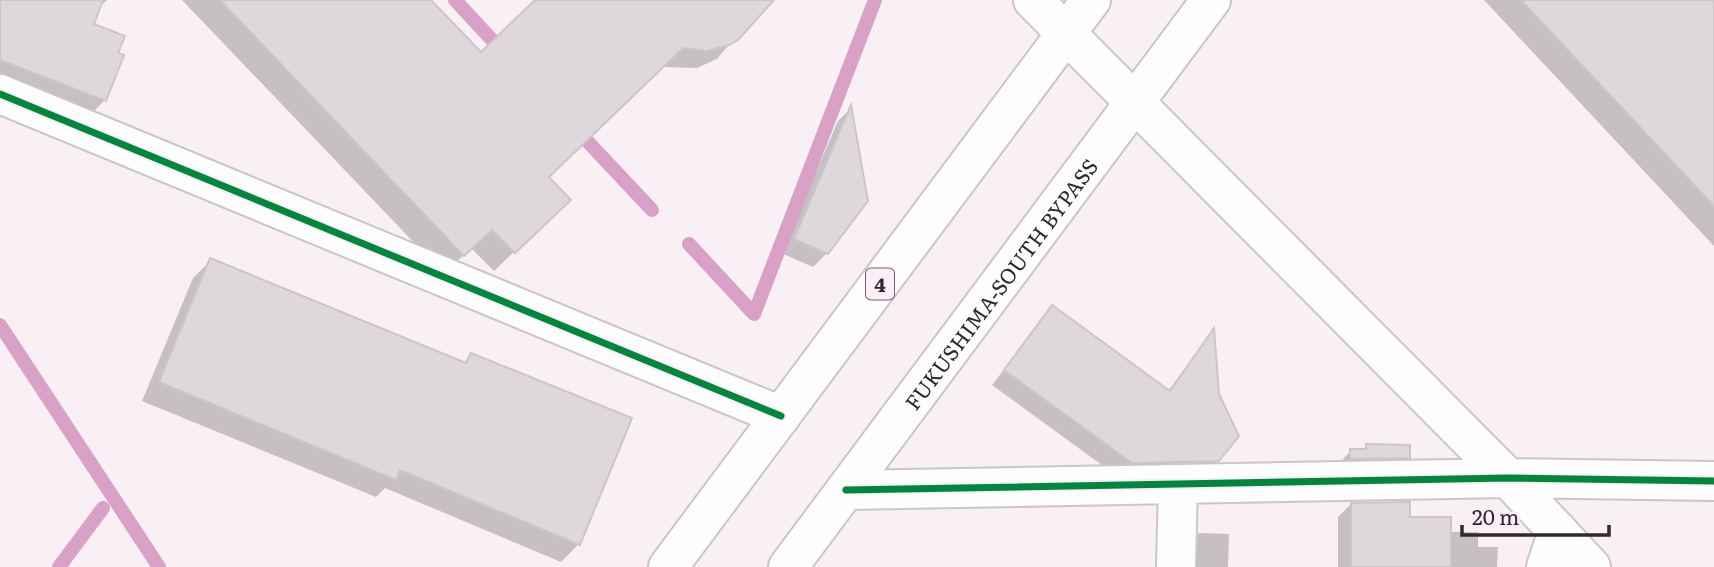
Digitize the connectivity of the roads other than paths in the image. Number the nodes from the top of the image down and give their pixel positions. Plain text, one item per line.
1 (1033, 0) edge
2 (1091, 0) edge
3 (1211, 0) edge
4 (1066, 34) junction
5 (0, 94) edge
6 (1136, 102) junction
7 (781, 416) junction
8 (1508, 478) junction
9 (1714, 481) edge
10 (1178, 484) junction
11 (846, 490) junction
12 (1558, 531) junction
13 (805, 558) edge
14 (668, 567) edge
15 (1176, 567) edge
16 (1546, 567) edge
17 (1591, 567) edge

1 - 4 main road
2 - 4 main road, 4
3 - 6 main road, FUKUSHIMA-SOUTH BYPASS
4 - 6 main road
4 - 7 main road, 4
5 - 7 main road
6 - 8 main road
6 - 11 main road, FUKUSHIMA-SOUTH BYPASS
7 - 14 main road, 4
8 - 9 main road
8 - 10 main road
8 - 12 main road
10 - 11 main road
10 - 15 main road
11 - 13 main road, FUKUSHIMA-SOUTH BYPASS
12 - 16 main road
12 - 17 main road

